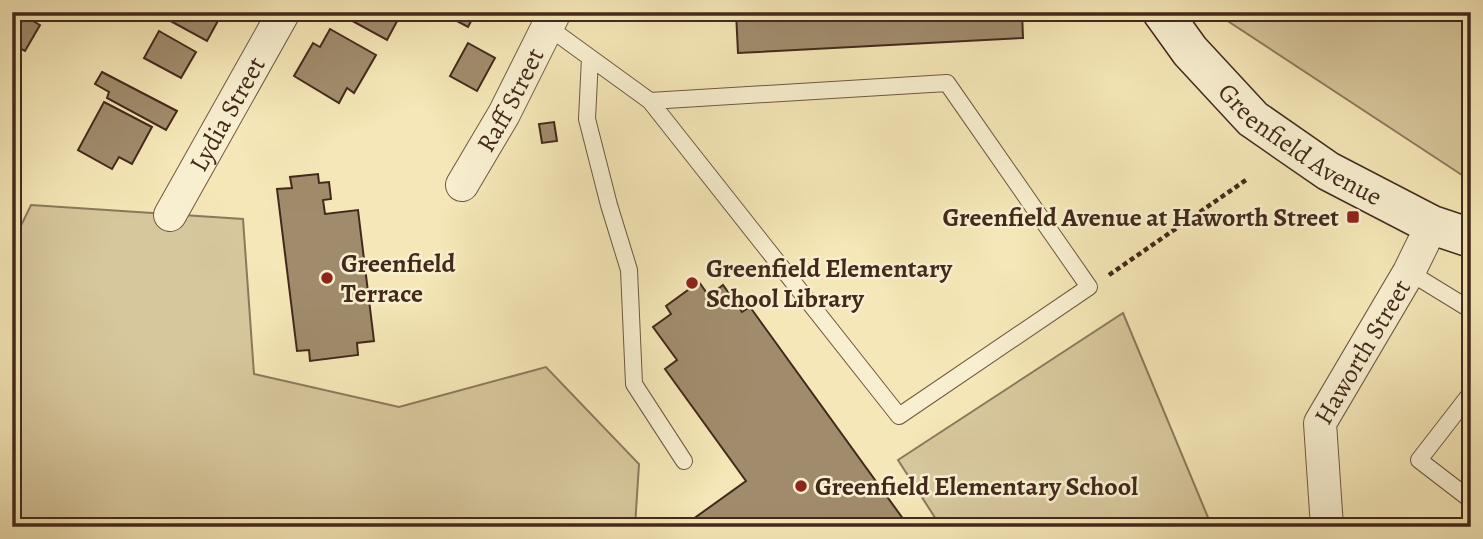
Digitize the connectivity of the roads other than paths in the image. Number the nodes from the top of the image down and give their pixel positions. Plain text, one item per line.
1 (284, 12) edge
2 (1162, 12) edge
3 (551, 19) edge
4 (590, 58) junction
5 (650, 102) junction
6 (462, 185) dead end
7 (170, 215) dead end
8 (1432, 225) junction
9 (1471, 238) edge
10 (1409, 272) junction
11 (1471, 310) edge
12 (1471, 393) edge
13 (1457, 411) junction
14 (1471, 421) edge
15 (684, 461) dead end
16 (1471, 500) edge
17 (1328, 527) edge

1 - 7 street, Lydia Street
2 - 8 main road, Greenfield Avenue
3 - 4 lane
3 - 6 street, Raff Street
4 - 5 lane
4 - 15 lane
5 - 5 lane
8 - 9 main road, Greenfield Avenue
8 - 10 street, Haworth Street
10 - 11 lane
10 - 17 street, Haworth Street
12 - 13 lane
13 - 14 lane
13 - 16 lane

